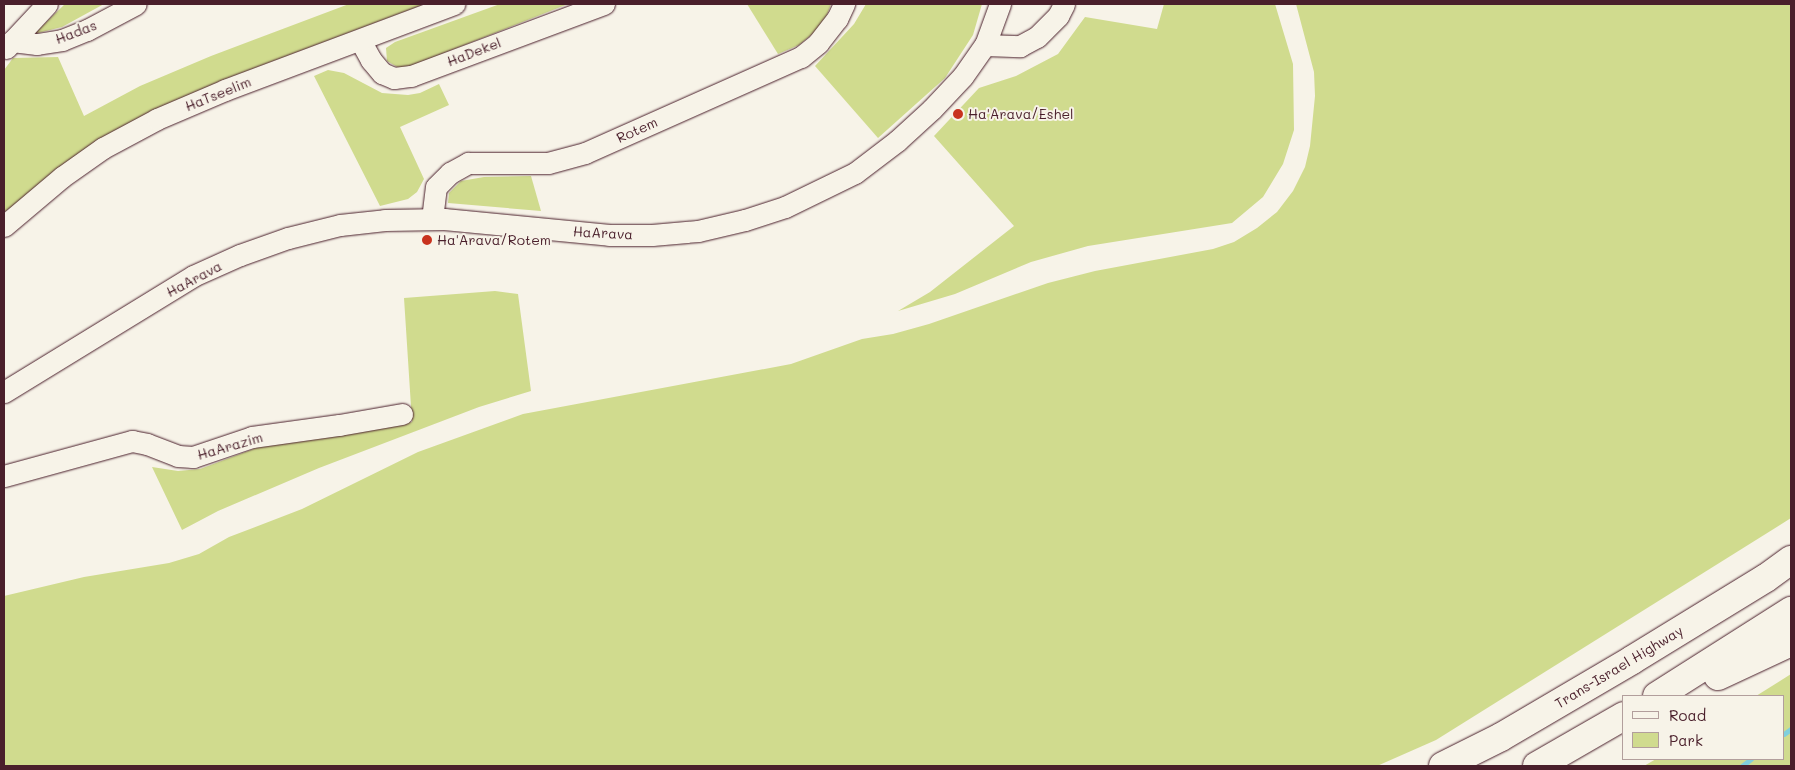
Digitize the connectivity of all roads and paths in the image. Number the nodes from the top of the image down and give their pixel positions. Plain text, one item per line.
1 (47, 4) edge
2 (136, 4) edge
3 (454, 4) edge
4 (604, 4) edge
5 (844, 4) edge
6 (1000, 4) edge
7 (1064, 4) edge
8 (360, 40) junction
9 (985, 45) junction
10 (8, 46) edge
11 (432, 219) junction
12 (4, 226) edge
13 (4, 392) edge
14 (402, 414) dead end
15 (4, 476) edge
16 (1791, 560) edge
17 (1791, 611) edge
18 (1791, 642) edge
19 (1659, 695) edge
20 (1678, 695) edge
21 (1622, 717) edge
22 (1622, 722) edge
23 (1590, 737) junction
24 (1443, 766) edge
25 (1536, 766) edge

1 - 10 street
2 - 10 street, Hadas
3 - 8 street, HaTseelim
4 - 8 street, HaDekel
5 - 11 street, Rotem
6 - 9 street, HaArava
7 - 9 street
8 - 12 street, HaTseelim
9 - 11 street, HaArava
11 - 13 street, HaArava
14 - 15 street, HaArazim
16 - 24 highway, Trans-Israel Highway
17 - 19 highway
18 - 20 highway
21 - 23 highway
22 - 23 highway
23 - 25 highway

